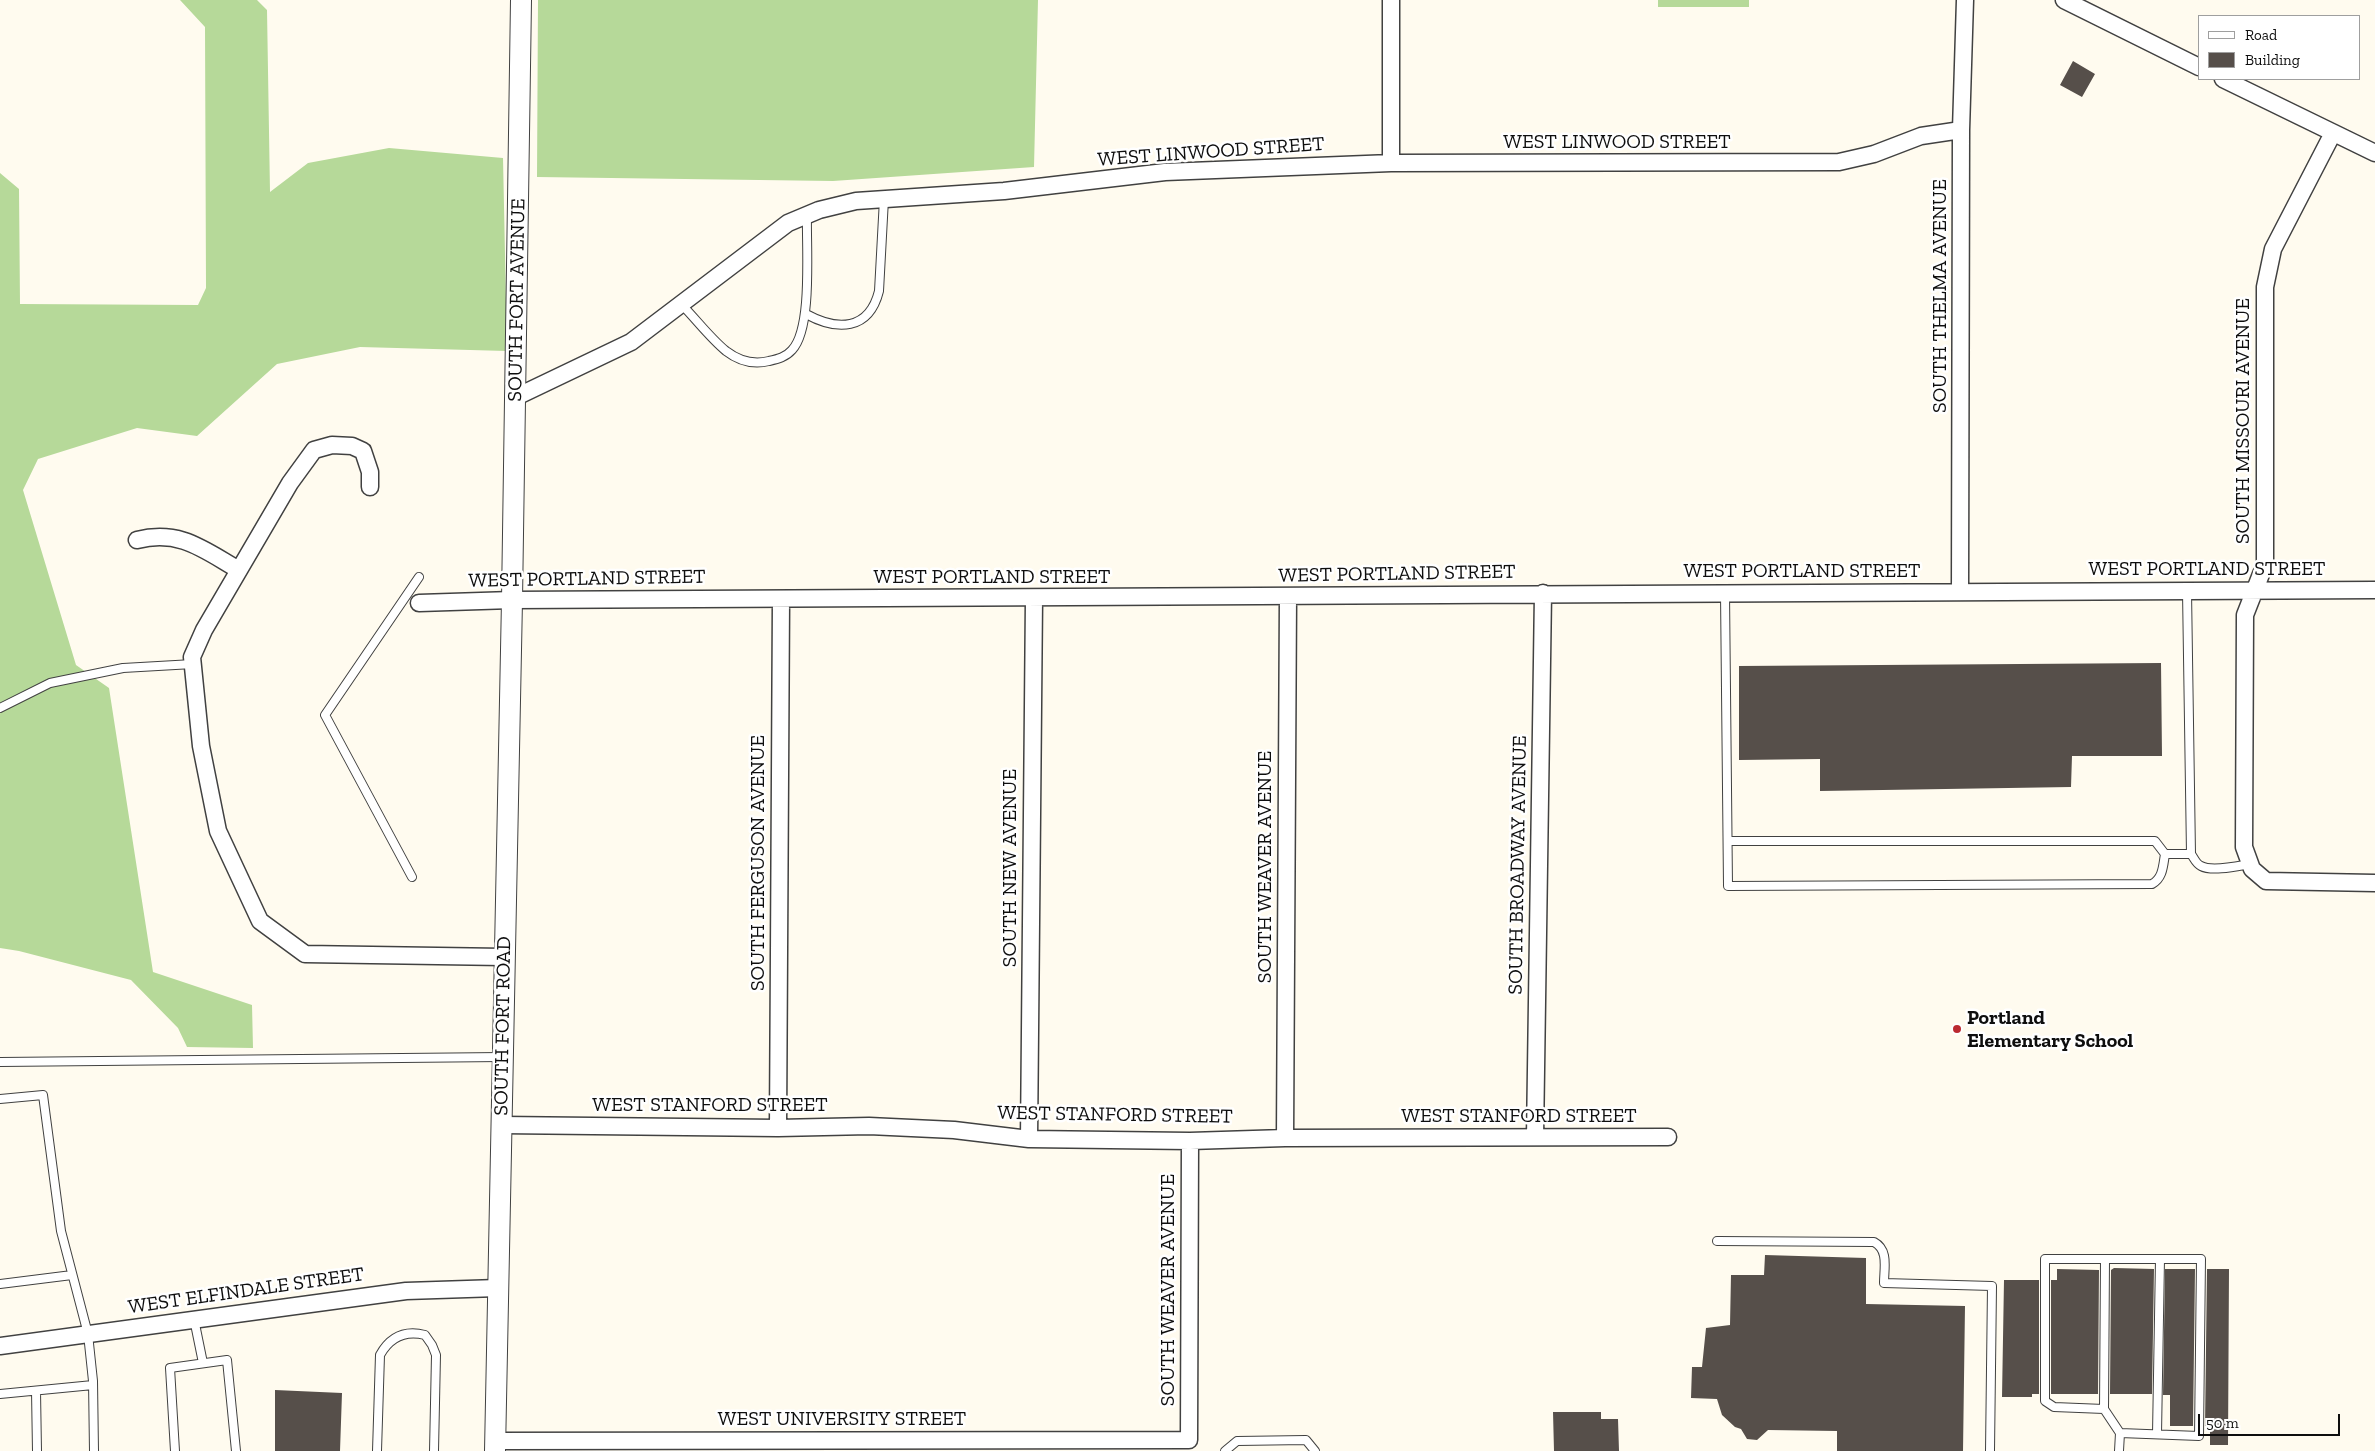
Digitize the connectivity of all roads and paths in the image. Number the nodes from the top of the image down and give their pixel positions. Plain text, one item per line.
1 (521, 0) edge
2 (1391, 0) edge
3 (1965, 0) edge
4 (2064, 0) edge
5 (2198, 67) edge
6 (2225, 80) edge
7 (1961, 130) junction
8 (2334, 133) junction
9 (2375, 153) edge
10 (1391, 163) junction
11 (884, 199) junction
12 (807, 215) junction
13 (681, 304) junction
14 (806, 314) junction
15 (516, 397) junction
16 (370, 487) dead end
17 (137, 540) dead end
18 (239, 570) junction
19 (419, 577) dead end
20 (2254, 590) junction
21 (2375, 590) edge
22 (2187, 591) junction
23 (1960, 592) junction
24 (1543, 593) junction
25 (1725, 593) junction
26 (1288, 596) junction
27 (1034, 598) junction
28 (781, 599) junction
29 (512, 600) junction
30 (418, 603) dead end
31 (193, 664) junction
32 (0, 708) edge
33 (1728, 841) junction
34 (2165, 854) junction
35 (2191, 854) junction
36 (2251, 866) junction
37 (412, 878) dead end
38 (2375, 883) edge
39 (504, 956) junction
40 (502, 1056) junction
41 (0, 1062) edge
42 (0, 1099) edge
43 (501, 1125) junction
44 (778, 1128) junction
45 (1668, 1137) dead end
46 (1285, 1138) junction
47 (1535, 1138) junction
48 (1029, 1139) junction
49 (1190, 1141) junction
50 (1717, 1240) dead end
51 (2105, 1259) junction
52 (2160, 1259) junction
53 (0, 1274) edge
54 (72, 1275) junction
55 (0, 1284) edge
56 (498, 1288) junction
57 (194, 1319) junction
58 (88, 1334) junction
59 (0, 1346) edge
60 (203, 1363) junction
61 (93, 1385) junction
62 (36, 1391) junction
63 (0, 1394) edge
64 (2104, 1409) junction
65 (2120, 1433) junction
66 (2157, 1434) junction
67 (1189, 1440) joint
68 (495, 1446) edge
69 (37, 1451) edge
70 (94, 1451) edge
71 (175, 1451) edge
72 (236, 1451) edge
73 (377, 1451) edge
74 (434, 1451) edge
75 (1225, 1451) edge
76 (1315, 1451) edge
77 (1990, 1451) edge
78 (2119, 1451) edge

1 - 15 street, SOUTH FORT AVENUE
2 - 10 street
3 - 7 street, SOUTH THELMA AVENUE
4 - 5 street
6 - 8 street
7 - 10 street, WEST LINWOOD STREET
7 - 23 street, SOUTH THELMA AVENUE
8 - 9 street
8 - 20 street, SOUTH MISSOURI AVENUE
10 - 11 street, WEST LINWOOD STREET
11 - 12 street, WEST LINWOOD STREET
11 - 14 lane
12 - 13 street, WEST LINWOOD STREET
12 - 14 lane
13 - 14 lane
13 - 15 street, WEST LINWOOD STREET
15 - 29 street, SOUTH FORT AVENUE
16 - 18 street
17 - 18 street
18 - 31 street
19 - 37 lane
20 - 21 street, WEST PORTLAND STREET
20 - 22 street, WEST PORTLAND STREET
20 - 36 street, SOUTH MISSOURI AVENUE
22 - 23 street, WEST PORTLAND STREET
22 - 35 lane
23 - 25 street, WEST PORTLAND STREET
24 - 25 street, WEST PORTLAND STREET
24 - 26 street, WEST PORTLAND STREET
24 - 47 street, SOUTH BROADWAY AVENUE
25 - 33 lane
26 - 27 street, WEST PORTLAND STREET
26 - 46 street, SOUTH WEAVER AVENUE
27 - 28 street, WEST PORTLAND STREET
27 - 48 street, SOUTH NEW AVENUE
28 - 29 street, WEST PORTLAND STREET
28 - 44 street, SOUTH FERGUSON AVENUE
29 - 30 street, WEST PORTLAND STREET
29 - 39 street, SOUTH FORT ROAD
31 - 32 lane
31 - 39 street
33 - 34 lane
33 - 34 lane
34 - 35 lane
35 - 36 lane
36 - 38 street
39 - 40 street, SOUTH FORT ROAD
40 - 41 lane
40 - 43 street, SOUTH FORT ROAD
42 - 54 lane
43 - 44 street, WEST STANFORD STREET
43 - 56 street, SOUTH FORT ROAD
44 - 48 street, WEST STANFORD STREET
45 - 47 street, WEST STANFORD STREET
46 - 47 street, WEST STANFORD STREET
46 - 49 street, WEST STANFORD STREET
48 - 49 street, WEST STANFORD STREET
49 - 67 street, SOUTH WEAVER AVENUE
50 - 77 lane
51 - 52 lane
51 - 64 lane
51 - 64 lane
52 - 66 lane
52 - 66 lane
53 - 55 lane
54 - 55 lane
54 - 58 lane
56 - 57 street, WEST ELFINDALE STREET
56 - 68 street, SOUTH FORT ROAD
57 - 58 street, WEST ELFINDALE STREET
57 - 60 lane
58 - 59 street, WEST ELFINDALE STREET
58 - 61 lane
60 - 71 lane
60 - 72 lane
61 - 62 lane
61 - 70 lane
62 - 63 lane
62 - 69 lane
64 - 65 lane
65 - 66 lane
65 - 78 lane
67 - 68 street, WEST UNIVERSITY STREET
73 - 74 lane
75 - 76 lane

